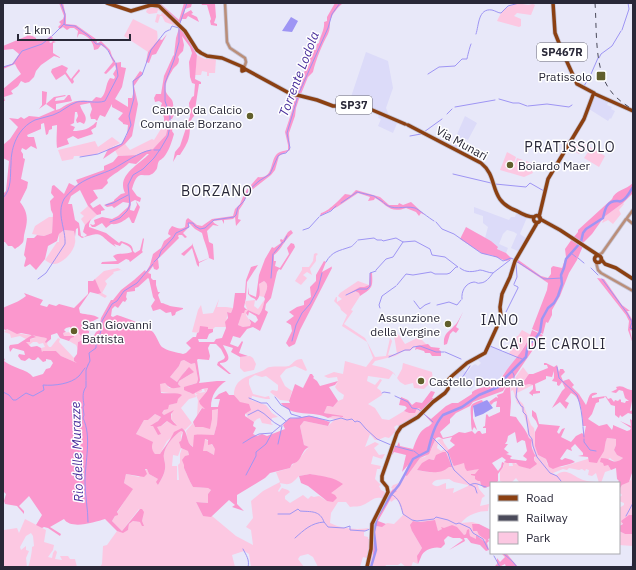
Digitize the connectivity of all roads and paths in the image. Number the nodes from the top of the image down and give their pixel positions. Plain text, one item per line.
1 (107, 3) edge
2 (225, 3) edge
3 (554, 3) edge
4 (243, 69) junction
5 (594, 95) junction
6 (633, 111) edge
7 (633, 210) edge
8 (537, 219) junction
9 (627, 219) junction
10 (633, 224) edge
11 (599, 259) junction
12 (633, 279) edge
13 (633, 291) edge
14 (367, 567) edge

1 - 4 main road
2 - 4 street
3 - 5 main road, SP467R
4 - 8 main road, Via Munari / SP37
5 - 6 main road, SP467R
5 - 8 main road
7 - 9 street
8 - 11 main road, SP37
8 - 14 main road
9 - 10 street
9 - 11 street
11 - 12 main road, SP37
11 - 13 street

